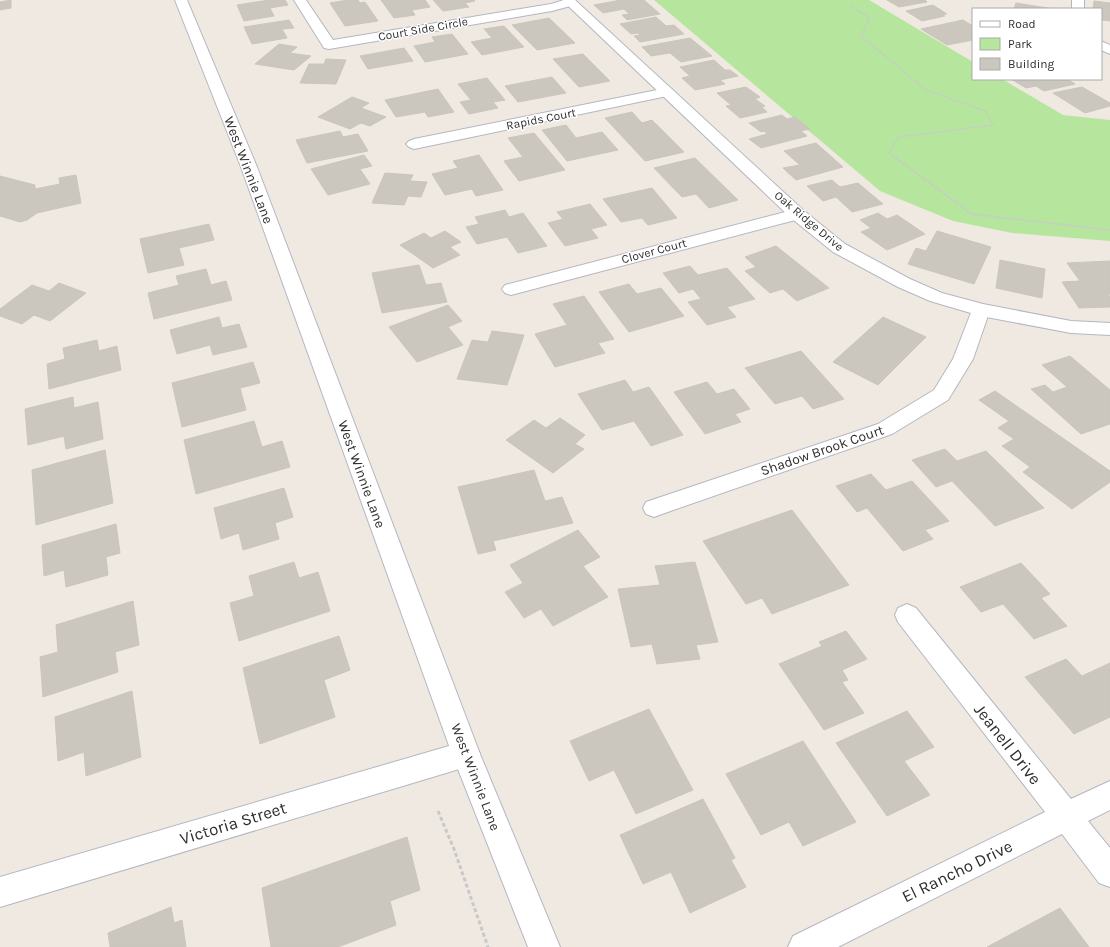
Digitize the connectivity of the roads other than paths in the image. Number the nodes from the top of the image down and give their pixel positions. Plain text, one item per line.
1 (181, 0) edge
2 (300, 0) edge
3 (569, 1) edge
4 (667, 92) junction
5 (414, 144) dead end
6 (797, 214) junction
7 (510, 289) dead end
8 (981, 310) junction
9 (1110, 329) edge
10 (654, 508) dead end
11 (907, 615) dead end
12 (466, 754) junction
13 (1110, 795) edge
14 (1066, 817) junction
15 (1110, 872) edge
16 (0, 892) edge
17 (544, 947) edge
18 (804, 947) edge

1 - 12 street, West Winnie Lane
2 - 3 street, Court Side Circle
3 - 4 street, Oak Ridge Drive
4 - 5 street, Rapids Court
4 - 6 street, Oak Ridge Drive
6 - 7 street, Clover Court
6 - 8 street, Oak Ridge Drive
8 - 9 street, Oak Ridge Drive
8 - 10 street, Shadow Brook Court
11 - 14 street, Jeanell Drive
12 - 16 street, Victoria Street
12 - 17 street, West Winnie Lane
13 - 14 street, El Rancho Drive
14 - 15 street, Jeanell Drive
14 - 18 street, El Rancho Drive

